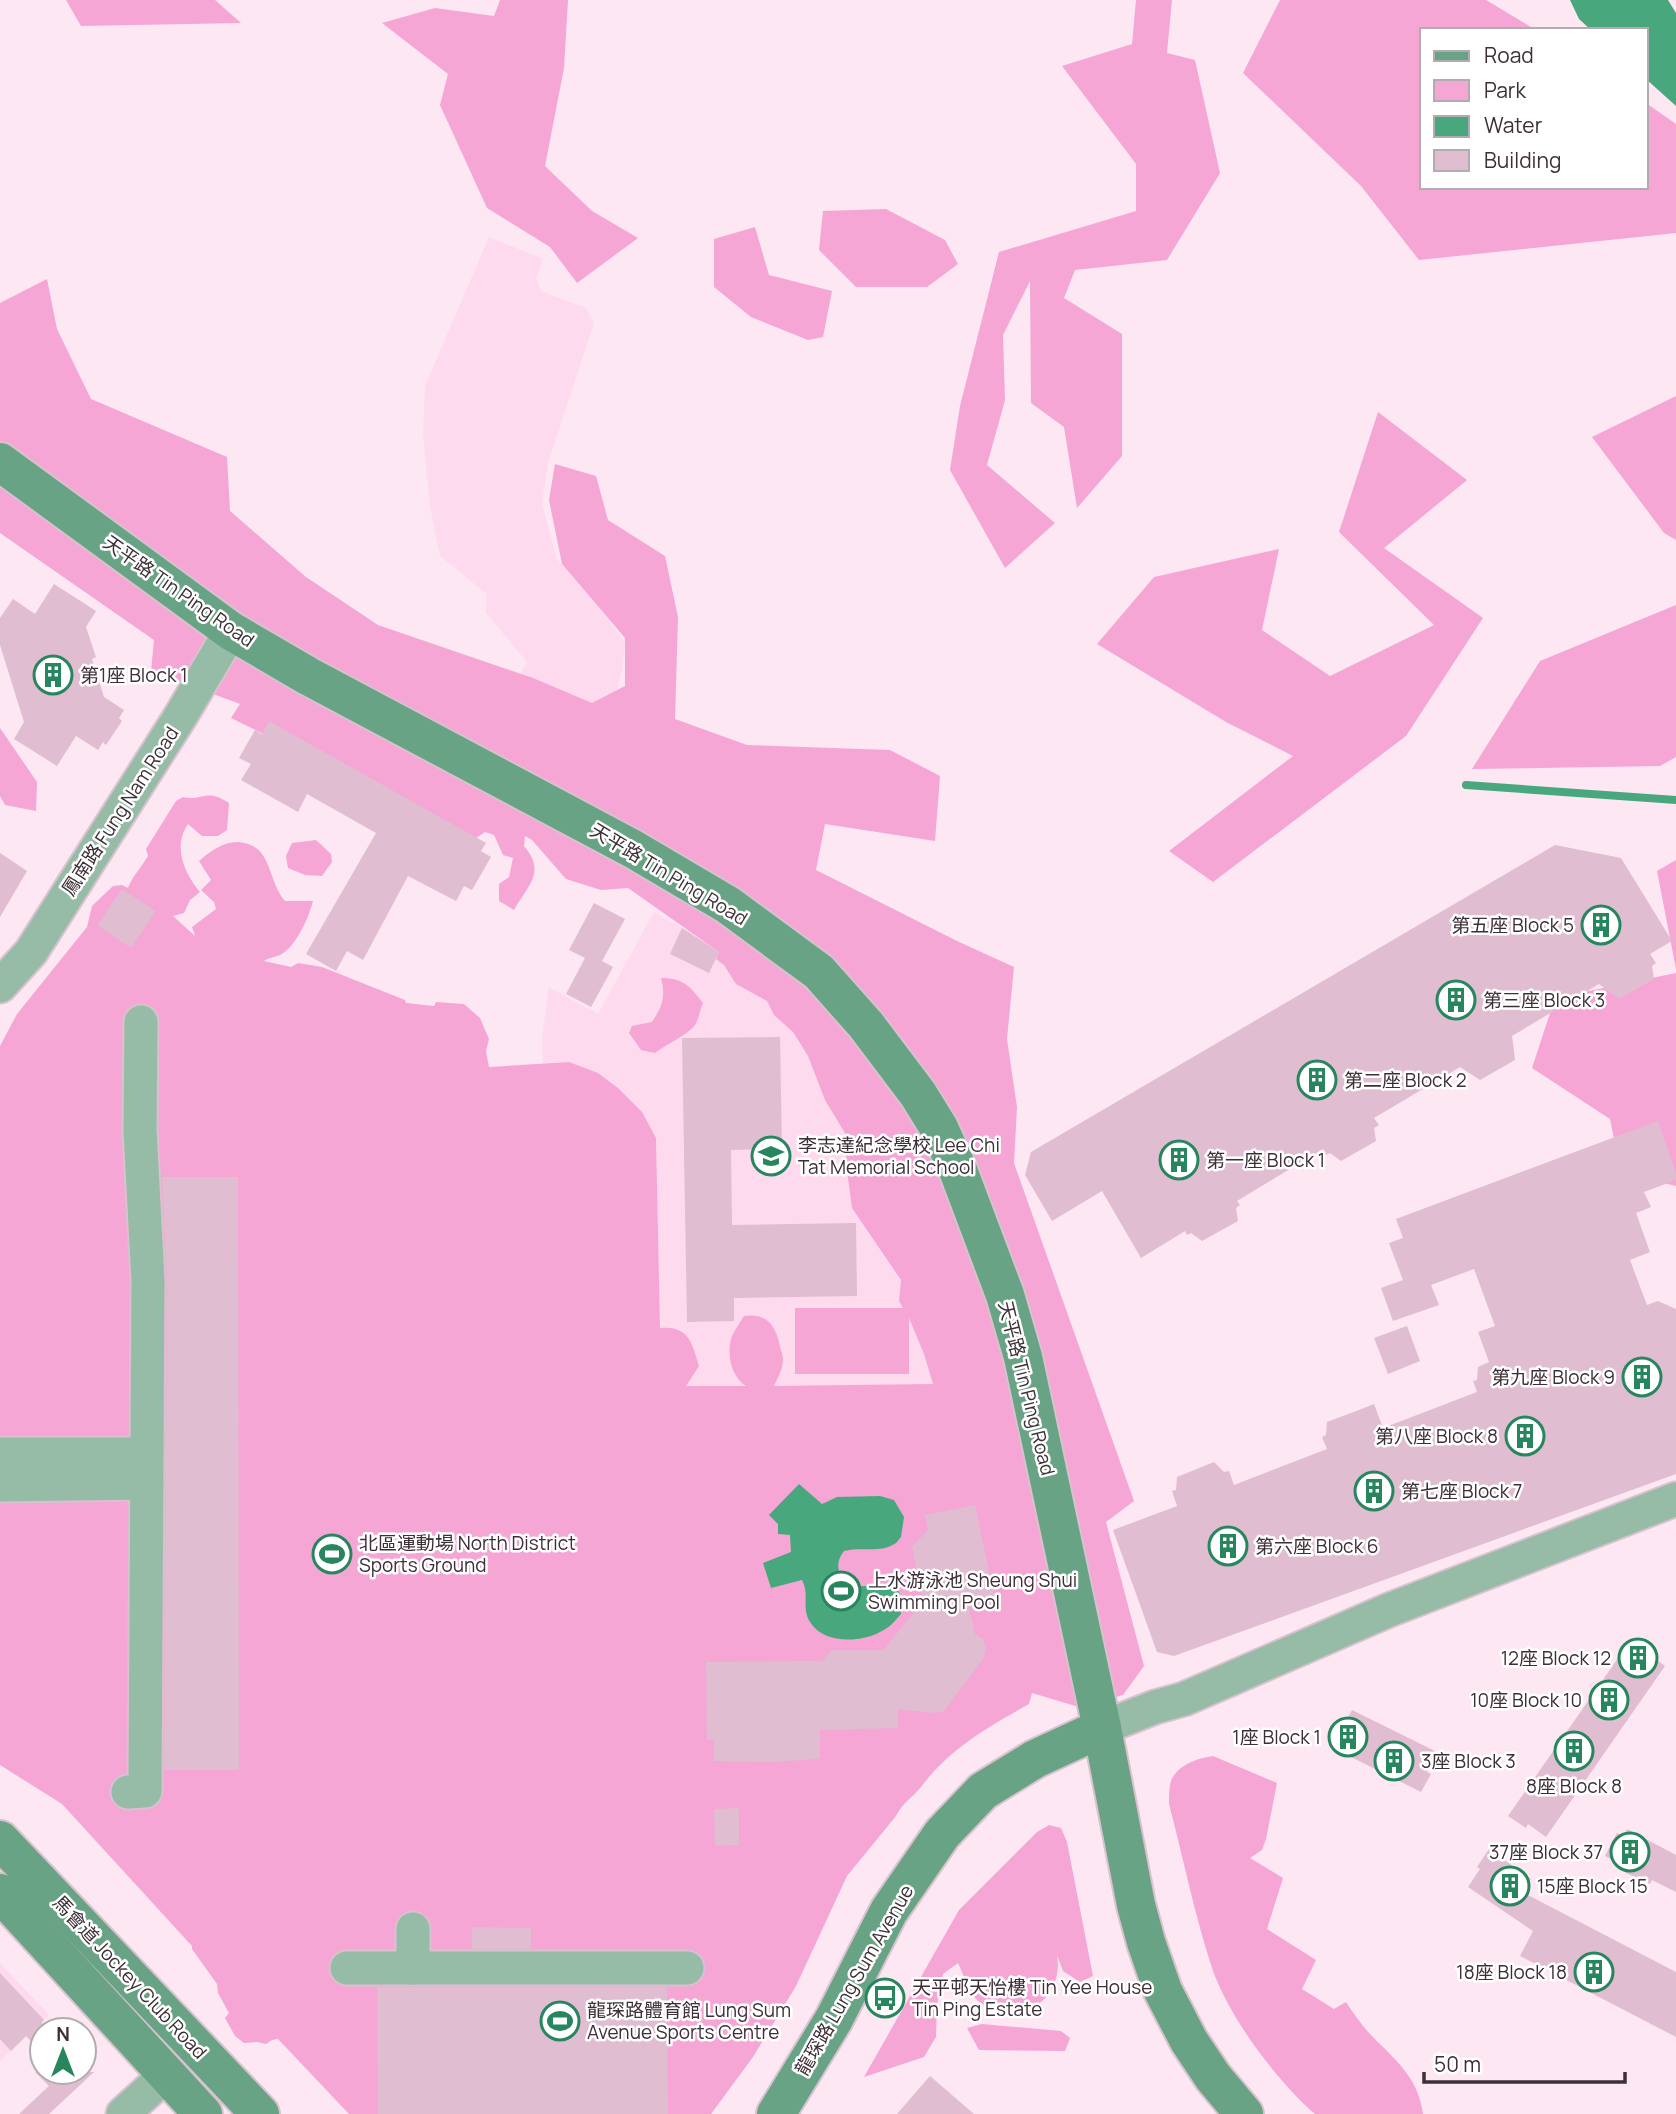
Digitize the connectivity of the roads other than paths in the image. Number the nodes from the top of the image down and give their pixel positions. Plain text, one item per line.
1 (0, 462) edge
2 (231, 631) junction
3 (0, 986) edge
4 (141, 1022) dead end
5 (0, 1454) edge
6 (147, 1468) junction
7 (0, 1485) edge
8 (1676, 1499) edge
9 (1102, 1728) junction
10 (128, 1792) dead end
11 (0, 1840) edge
12 (0, 1893) edge
13 (413, 1929) dead end
14 (347, 1968) dead end
15 (413, 1968) junction
16 (687, 1968) dead end
17 (167, 2074) junction
18 (123, 2114) edge
19 (203, 2114) edge
20 (260, 2114) edge
21 (776, 2114) edge
22 (1244, 2114) edge

1 - 2 street, 天平路 Tin Ping Road
2 - 3 street, 鳳南路 Fung Nam Road
2 - 9 street, 天平路 Tin Ping Road
4 - 6 street
5 - 6 street
6 - 7 street
6 - 10 street
8 - 9 street
9 - 21 street, 龍琛路 Lung Sum Avenue
9 - 22 street, 天平路 Tin Ping Road
11 - 20 street, 馬會道 Jockey Club Road
12 - 17 street, 馬會道 Jockey Club Road
13 - 15 street
14 - 15 street
15 - 16 street
17 - 18 street
17 - 19 street, 馬會道 Jockey Club Road

